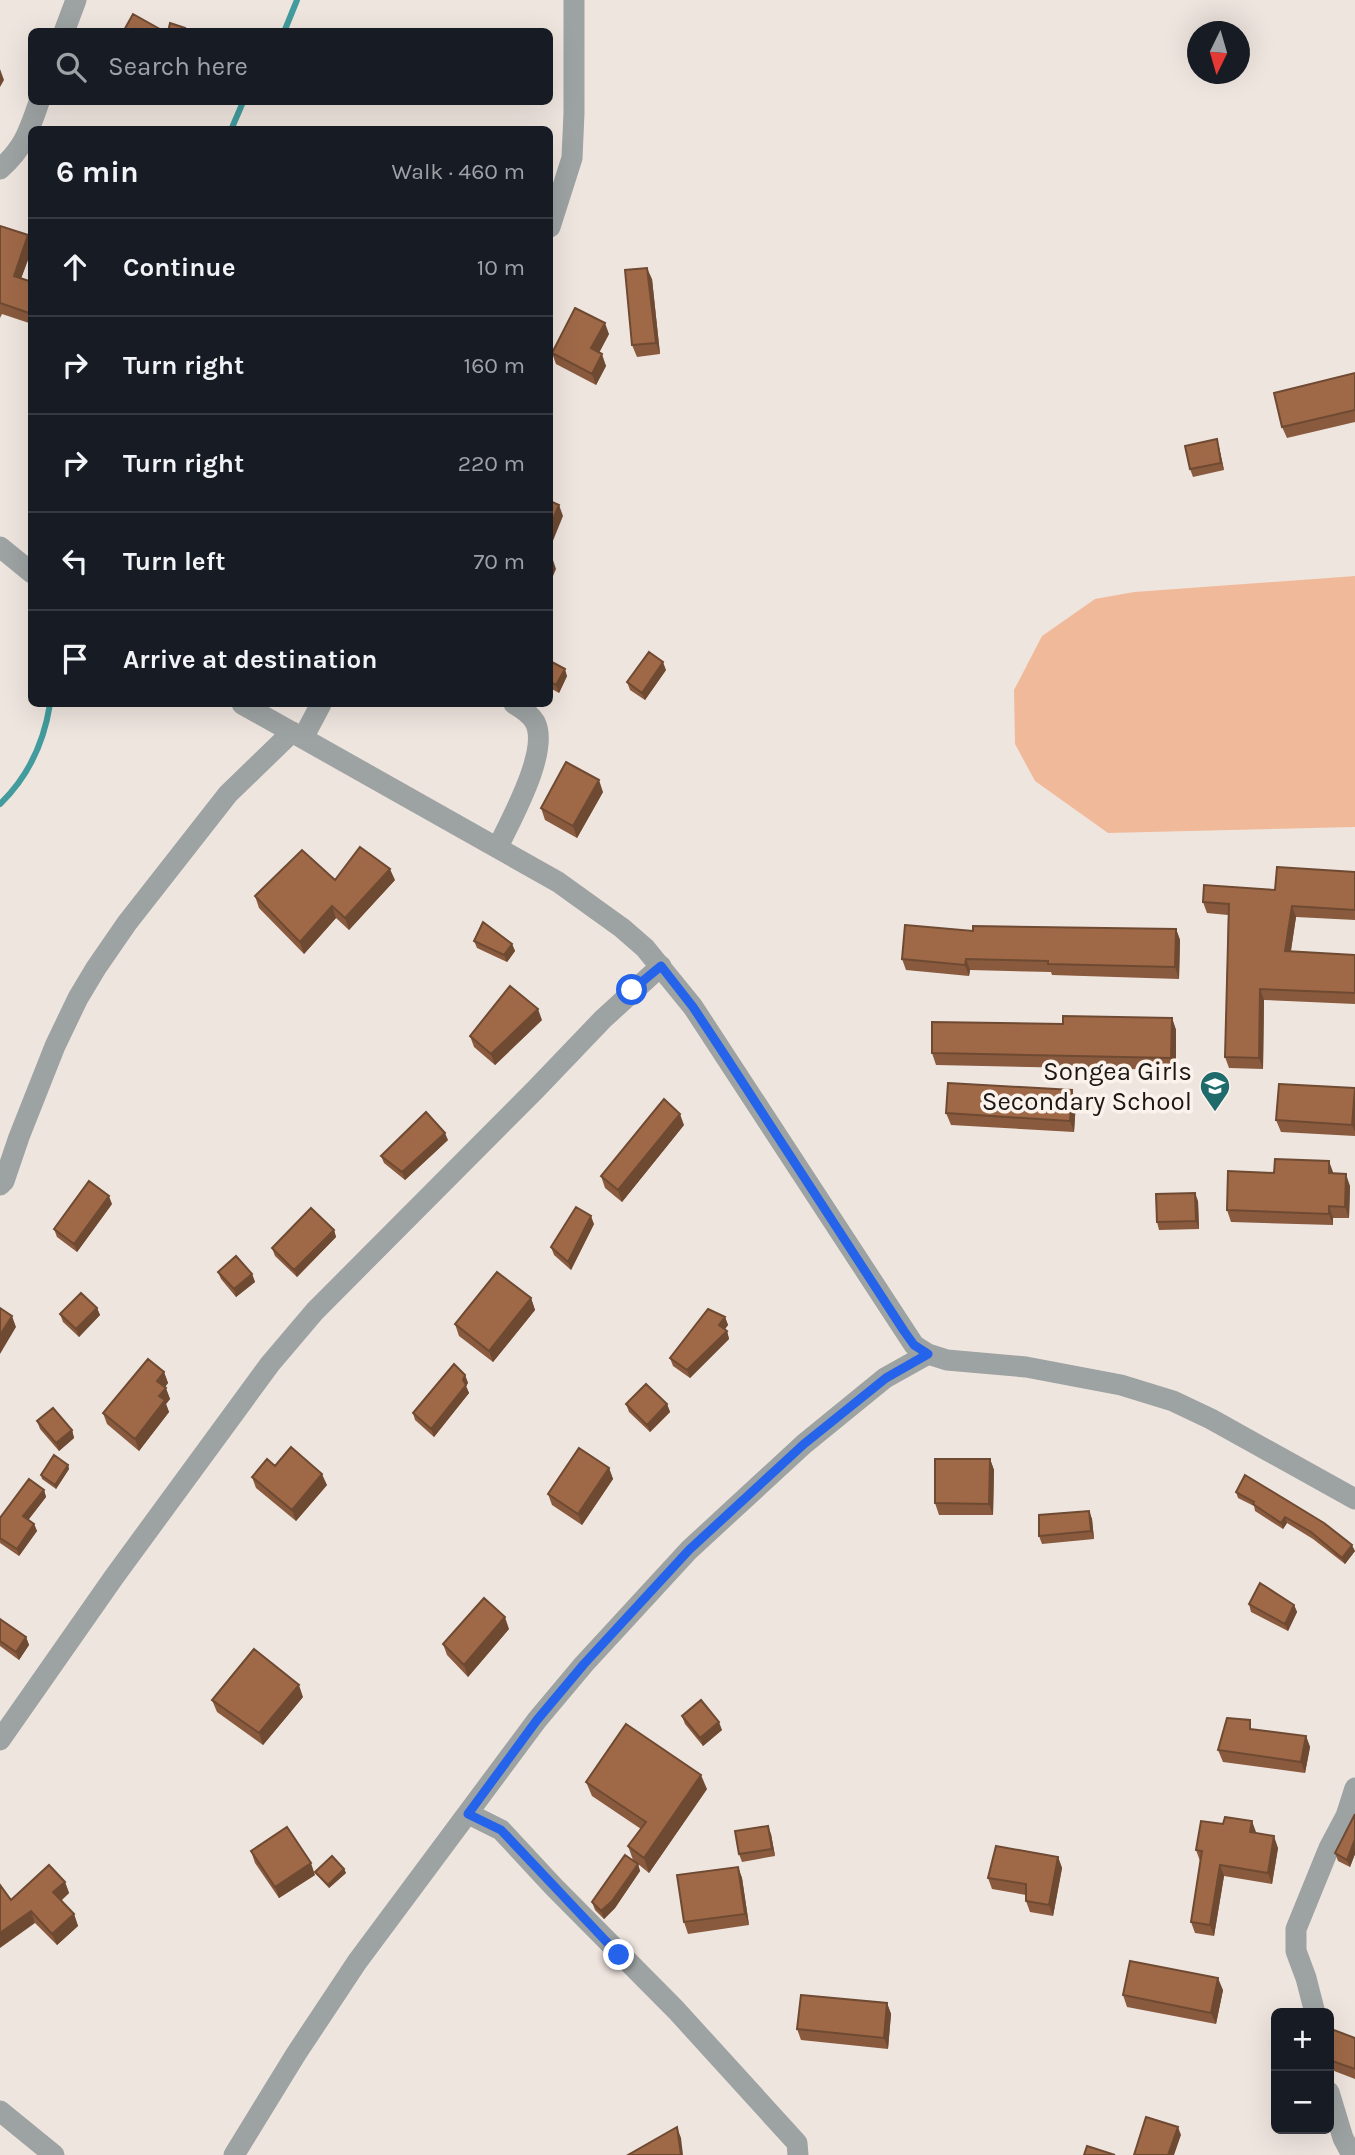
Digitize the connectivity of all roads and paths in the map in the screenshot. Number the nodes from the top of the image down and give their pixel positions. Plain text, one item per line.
1 (76, 0) edge
2 (574, 0) edge
3 (66, 28) edge
4 (39, 105) edge
5 (31, 126) edge
6 (28, 134) edge
7 (0, 169) edge
8 (553, 218) edge
9 (0, 547) edge
10 (28, 570) edge
11 (247, 707) edge
12 (318, 707) edge
13 (518, 707) edge
14 (298, 735) junction
15 (498, 847) junction
16 (661, 966) junction
17 (0, 1185) edge
18 (928, 1354) junction
19 (1355, 1499) edge
20 (0, 1740) edge
21 (1355, 1788) edge
22 (468, 1814) junction
23 (1314, 2008) edge
24 (1334, 2108) edge
25 (0, 2111) edge
26 (54, 2155) edge
27 (234, 2155) edge
28 (798, 2155) edge
29 (1352, 2155) edge

1 - 3 street
2 - 8 street
4 - 5 street
6 - 7 street
9 - 10 street
11 - 14 street
12 - 14 street
13 - 15 street
14 - 15 street
14 - 17 street
15 - 16 street
16 - 18 street
16 - 20 street
18 - 19 street
18 - 22 street
21 - 23 street
22 - 27 street
22 - 28 street
24 - 29 street
25 - 26 street

